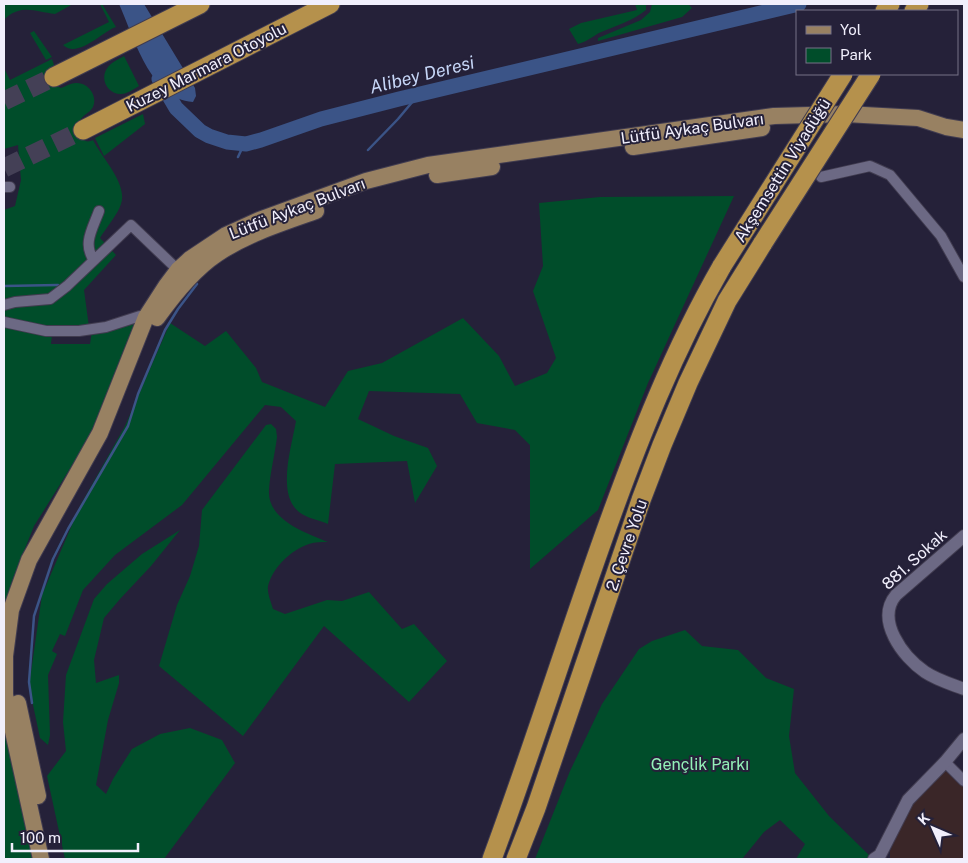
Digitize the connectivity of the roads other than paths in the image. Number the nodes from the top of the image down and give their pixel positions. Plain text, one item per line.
1 (200, 4) edge
2 (330, 4) edge
3 (842, 75) edge
4 (870, 75) edge
5 (54, 77) tunnel mouth
6 (83, 130) tunnel mouth
7 (964, 130) edge
8 (964, 141) edge
9 (821, 176) dead end
10 (99, 211) dead end
11 (763, 243) joint
12 (94, 260) junction
13 (722, 266) joint
14 (183, 275) junction
15 (964, 277) edge
16 (4, 304) edge
17 (146, 317) junction
18 (4, 322) edge
19 (964, 536) edge
20 (964, 689) edge
21 (536, 732) junction
22 (964, 738) edge
23 (945, 762) junction
24 (29, 770) junction
25 (964, 780) edge
26 (878, 858) edge
27 (41, 859) edge
28 (52, 859) edge
29 (481, 859) edge
30 (492, 859) edge
31 (516, 859) edge

1 - 5 highway
2 - 6 highway, Kuzey Marmara Otoyolu
3 - 13 highway, Akşemsettin Viyadüğü, bridge
4 - 11 highway, Akşemsettin Viyadüğü, bridge
7 - 14 main road, Lütfü Aykaç Bulvarı
8 - 14 main road, Lütfü Aykaç Bulvarı
9 - 15 street
10 - 12 street
11 - 31 highway, 2. Çevre Yolu
12 - 14 street
12 - 16 street
13 - 21 highway, 2. Çevre Yolu
14 - 17 main road, Lütfü Aykaç Bulvarı
14 - 24 main road, Lütfü Aykaç Bulvarı
17 - 18 street
17 - 24 main road, Lütfü Aykaç Bulvarı
19 - 20 street, 881. Sokak
21 - 29 highway
21 - 30 highway, 2. Çevre Yolu
22 - 23 street
23 - 25 street
23 - 26 street
24 - 27 main road, Lütfü Aykaç Bulvarı
24 - 28 main road, Lütfü Aykaç Bulvarı

